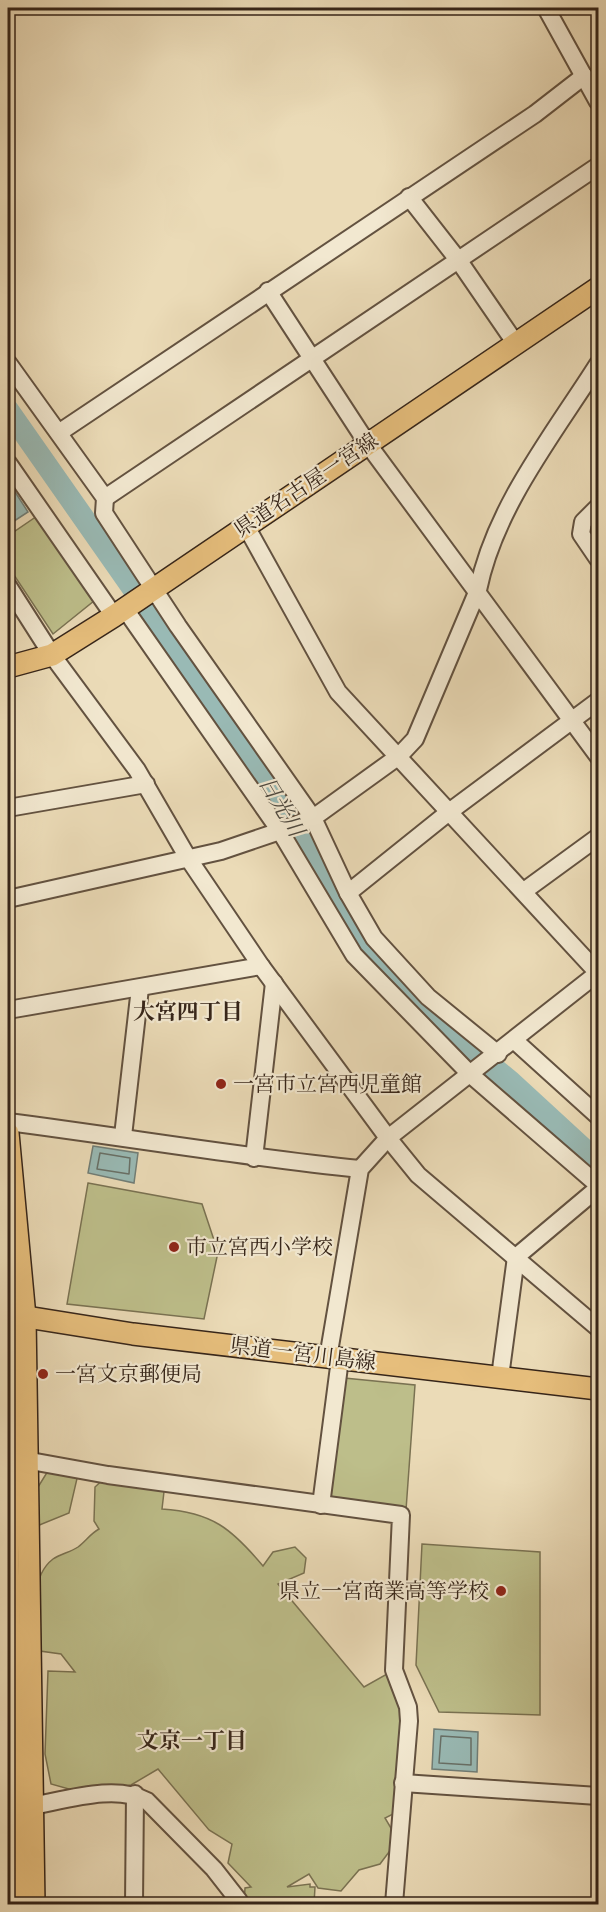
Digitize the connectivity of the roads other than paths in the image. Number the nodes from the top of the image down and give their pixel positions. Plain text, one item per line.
1 (546, 8) edge
2 (584, 76) junction
3 (598, 102) edge
4 (598, 166) edge
5 (409, 197) junction
6 (459, 261) junction
7 (598, 288) edge
8 (268, 291) junction
9 (516, 344) junction
10 (310, 358) junction
11 (598, 364) edge
12 (10, 372) edge
13 (60, 432) junction
14 (367, 443) junction
15 (8, 463) edge
16 (105, 498) junction
17 (598, 507) edge
18 (246, 526) junction
19 (598, 559) edge
20 (8, 586) edge
21 (478, 590) junction
22 (152, 591) junction
23 (122, 611) junction
24 (52, 655) junction
25 (8, 667) edge
26 (598, 701) edge
27 (572, 721) junction
28 (399, 756) junction
29 (598, 756) edge
30 (146, 784) junction
31 (8, 808) edge
32 (449, 812) junction
33 (311, 818) junction
34 (283, 830) junction
35 (598, 837) edge
36 (188, 858) junction
37 (524, 891) junction
38 (348, 893) junction
39 (8, 899) edge
40 (261, 966) junction
41 (274, 983) junction
42 (140, 988) junction
43 (8, 1010) edge
44 (515, 1041) junction
45 (497, 1055) junction
46 (473, 1073) junction
47 (598, 1116) edge
48 (8, 1122) edge
49 (8, 1133) edge
50 (123, 1136) junction
51 (388, 1138) junction
52 (254, 1158) junction
53 (360, 1169) junction
54 (598, 1186) edge
55 (516, 1257) junction
56 (12, 1314) edge
57 (598, 1328) edge
58 (334, 1359) junction
59 (500, 1377) junction
60 (598, 1389) edge
61 (14, 1460) edge
62 (321, 1505) junction
63 (8, 1550) edge
64 (9, 1632) edge
65 (10, 1704) edge
66 (403, 1783) junction
67 (135, 1794) junction
68 (598, 1796) edge
69 (18, 1808) edge
70 (15, 1905) edge
71 (34, 1905) edge
72 (134, 1905) edge
73 (239, 1905) edge
74 (394, 1905) edge

1 - 2 street
2 - 3 street
2 - 5 street
4 - 6 street
5 - 6 street
5 - 8 street
6 - 9 street
6 - 10 street
7 - 9 main road, 県道名古屋一宮線
8 - 10 street
8 - 13 street
9 - 14 main road, 県道名古屋一宮線
10 - 14 street
10 - 16 street
11 - 21 street
12 - 13 street
13 - 16 street
14 - 18 main road, 県道名古屋一宮線
14 - 21 street
15 - 23 street
16 - 22 street
17 - 19 street
18 - 22 main road, 県道名古屋一宮線
18 - 28 street
20 - 24 street
21 - 27 street
21 - 28 street
22 - 23 main road, 県道名古屋一宮線
22 - 33 street
23 - 24 main road, 県道名古屋一宮線
23 - 34 street
24 - 25 main road, 県道名古屋一宮線
24 - 30 street
26 - 27 street
27 - 29 street
27 - 32 street
28 - 32 street
28 - 33 street
30 - 31 street
30 - 36 street
32 - 37 street
32 - 38 street
33 - 34 street
33 - 38 street
34 - 36 street
34 - 46 street
35 - 37 street
36 - 39 street
36 - 40 street
37 - 44 street
38 - 45 street
40 - 41 street
40 - 42 street
41 - 51 street
41 - 52 street
42 - 43 street
42 - 50 street
44 - 45 street
44 - 47 street
45 - 46 street
46 - 51 street
46 - 54 street
48 - 50 street
49 - 56 main road
50 - 52 street
51 - 53 street
51 - 55 street
52 - 53 street
53 - 58 street
54 - 55 street
55 - 57 street
55 - 59 street
56 - 58 main road, 県道一宮川島線
56 - 61 main road
58 - 59 main road, 県道一宮川島線
58 - 62 street
59 - 60 main road, 県道一宮川島線
61 - 62 street
61 - 63 main road
61 - 69 main road
62 - 66 street
63 - 64 main road
64 - 65 main road
65 - 69 main road
66 - 68 street
66 - 74 street
67 - 69 street
67 - 72 street
67 - 73 street
69 - 70 main road
69 - 71 main road

